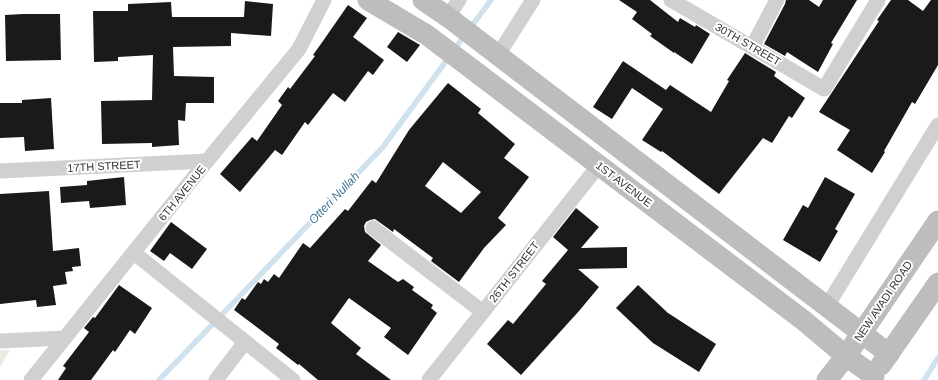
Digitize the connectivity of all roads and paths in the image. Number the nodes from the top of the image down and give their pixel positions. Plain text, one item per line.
1 (324, 0) edge
2 (368, 0) edge
3 (423, 0) edge
4 (533, 0) edge
5 (671, 0) edge
6 (777, 0) edge
7 (878, 0) edge
8 (460, 20) edge
9 (752, 47) junction
10 (498, 55) junction
11 (938, 125) edge
12 (207, 161) junction
13 (599, 164) junction
14 (0, 171) edge
15 (938, 220) edge
16 (373, 228) dead end
17 (134, 253) junction
18 (938, 284) edge
19 (827, 306) junction
20 (483, 312) junction
21 (862, 333) junction
22 (65, 338) junction
23 (0, 341) edge
24 (245, 342) junction
25 (890, 354) junction
26 (846, 356) junction
27 (872, 378) edge
28 (31, 380) edge
29 (216, 380) edge
30 (293, 380) edge
31 (429, 380) edge
32 (827, 380) edge

1 - 12 street, 6TH AVENUE
2 - 13 street, 1ST AVENUE
3 - 8 street
4 - 10 street
5 - 9 street, 30TH STREET
6 - 9 street
7 - 9 street, 30TH STREET
8 - 10 street
10 - 19 street
11 - 19 street
12 - 14 street, 17TH STREET
12 - 17 street, 6TH AVENUE
13 - 20 street, 26TH STREET
13 - 26 street, 1ST AVENUE
15 - 21 street, NEW AVADI ROAD
16 - 20 street
17 - 22 street, 6TH AVENUE
17 - 24 street
18 - 25 street
19 - 21 street
20 - 31 street, 26TH STREET
21 - 25 street
21 - 26 street, NEW AVADI ROAD
22 - 23 street
22 - 28 street, 6TH AVENUE
24 - 29 street
24 - 30 street
25 - 27 street
26 - 27 street, 1ST AVENUE
26 - 32 street, NEW AVADI ROAD

